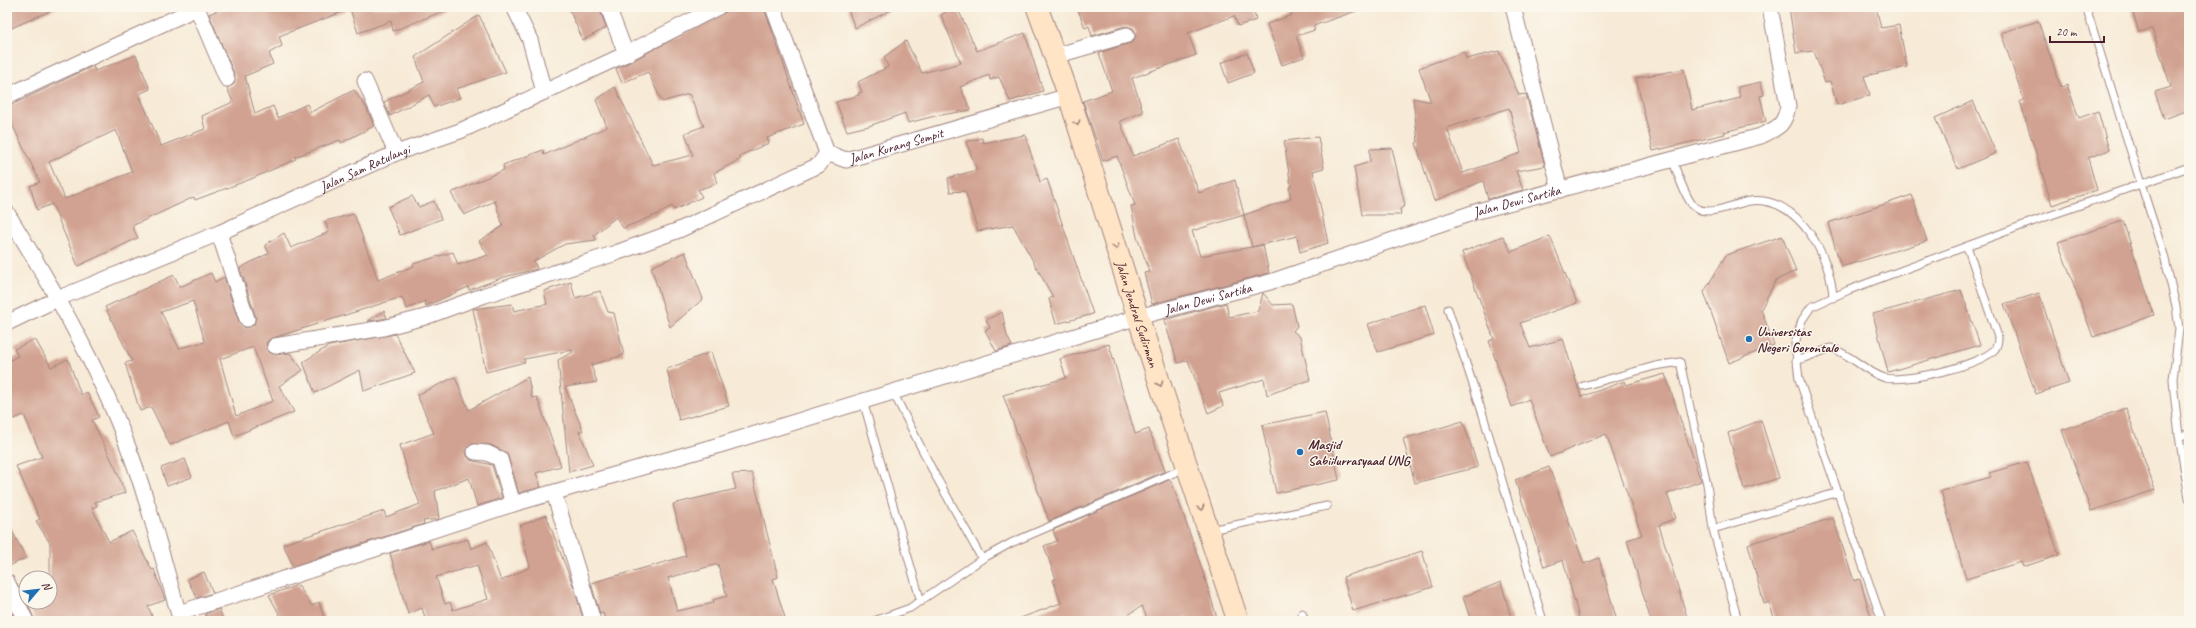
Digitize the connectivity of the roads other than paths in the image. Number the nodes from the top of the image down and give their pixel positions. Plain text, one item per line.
1 (198, 7) edge
2 (514, 7) edge
3 (608, 7) edge
4 (718, 7) edge
5 (773, 7) edge
6 (1037, 7) edge
7 (1513, 7) edge
8 (1770, 7) edge
9 (2086, 7) edge
10 (1127, 35) dead end
11 (626, 54) junction
12 (1055, 56) junction
13 (227, 79) dead end
14 (365, 81) dead end
15 (544, 92) junction
16 (7, 96) edge
17 (1068, 96) junction
18 (396, 153) junction
19 (827, 153) junction
20 (1672, 159) junction
21 (2189, 167) edge
22 (2141, 184) junction
23 (1560, 190) junction
24 (7, 212) edge
25 (219, 233) junction
26 (1967, 246) junction
27 (58, 298) junction
28 (1833, 298) junction
29 (1448, 309) dead end
30 (1138, 317) junction
31 (247, 318) dead end
32 (7, 323) edge
33 (274, 346) dead end
34 (1796, 361) junction
35 (1583, 386) dead end
36 (893, 392) junction
37 (863, 401) junction
38 (2189, 434) edge
39 (2178, 436) junction
40 (475, 452) dead end
41 (1187, 468) junction
42 (1839, 492) junction
43 (554, 493) junction
44 (2189, 498) edge
45 (513, 504) junction
46 (1327, 506) dead end
47 (1713, 530) junction
48 (1208, 531) junction
49 (982, 559) junction
50 (7, 582) edge
51 (921, 602) junction
52 (1302, 614) dead end
53 (180, 617) edge
54 (26, 621) edge
55 (594, 621) edge
56 (874, 621) edge
57 (1238, 621) edge
58 (1305, 621) edge
59 (1543, 621) edge
60 (1738, 621) edge
61 (1882, 621) edge

1 - 13 street
1 - 16 street
2 - 15 street
3 - 11 street
4 - 11 street, Jalan Sam Ratulangi
5 - 19 street, Jalan Kurang Sempit
6 - 12 street, Jalan Jendral Sudirman
7 - 23 street
8 - 20 street, Jalan Dewi Sartika
9 - 22 lane
10 - 12 street
11 - 15 street, Jalan Sam Ratulangi
12 - 17 street, Jalan Jendral Sudirman
14 - 18 street
15 - 18 street, Jalan Sam Ratulangi
17 - 19 street, Jalan Kurang Sempit
17 -> 30 street, Jalan Jendral Sudirman
18 - 25 street, Jalan Sam Ratulangi
19 - 33 street
20 - 23 street, Jalan Dewi Sartika
20 - 28 lane
21 - 22 lane
22 - 26 lane
22 - 39 lane
23 - 30 street, Jalan Dewi Sartika
24 - 27 street
25 - 27 street, Jalan Sam Ratulangi
25 - 31 street
26 - 28 lane
26 - 34 lane
27 - 32 street, Jalan Sam Ratulangi
27 - 53 street
28 - 34 lane
29 - 59 lane
30 - 36 street, Jalan Dewi Sartika
30 -> 41 street, Jalan Jendral Sudirman
34 - 42 lane
35 - 47 lane
36 - 37 street, Jalan Dewi Sartika
36 - 49 lane
37 - 43 street, Jalan Dewi Sartika
37 - 51 lane
38 - 39 lane
39 - 44 lane
40 - 45 street
41 -> 48 street, Jalan Jendral Sudirman
41 - 49 lane
42 - 47 lane
42 - 61 lane
43 - 45 street, Jalan Dewi Sartika
43 - 55 street
45 - 53 street, Jalan Dewi Sartika
46 - 48 lane
47 - 60 lane
48 - 57 street, Jalan Jendral Sudirman
49 - 51 lane
50 - 54 street
51 - 56 lane
52 - 58 lane

